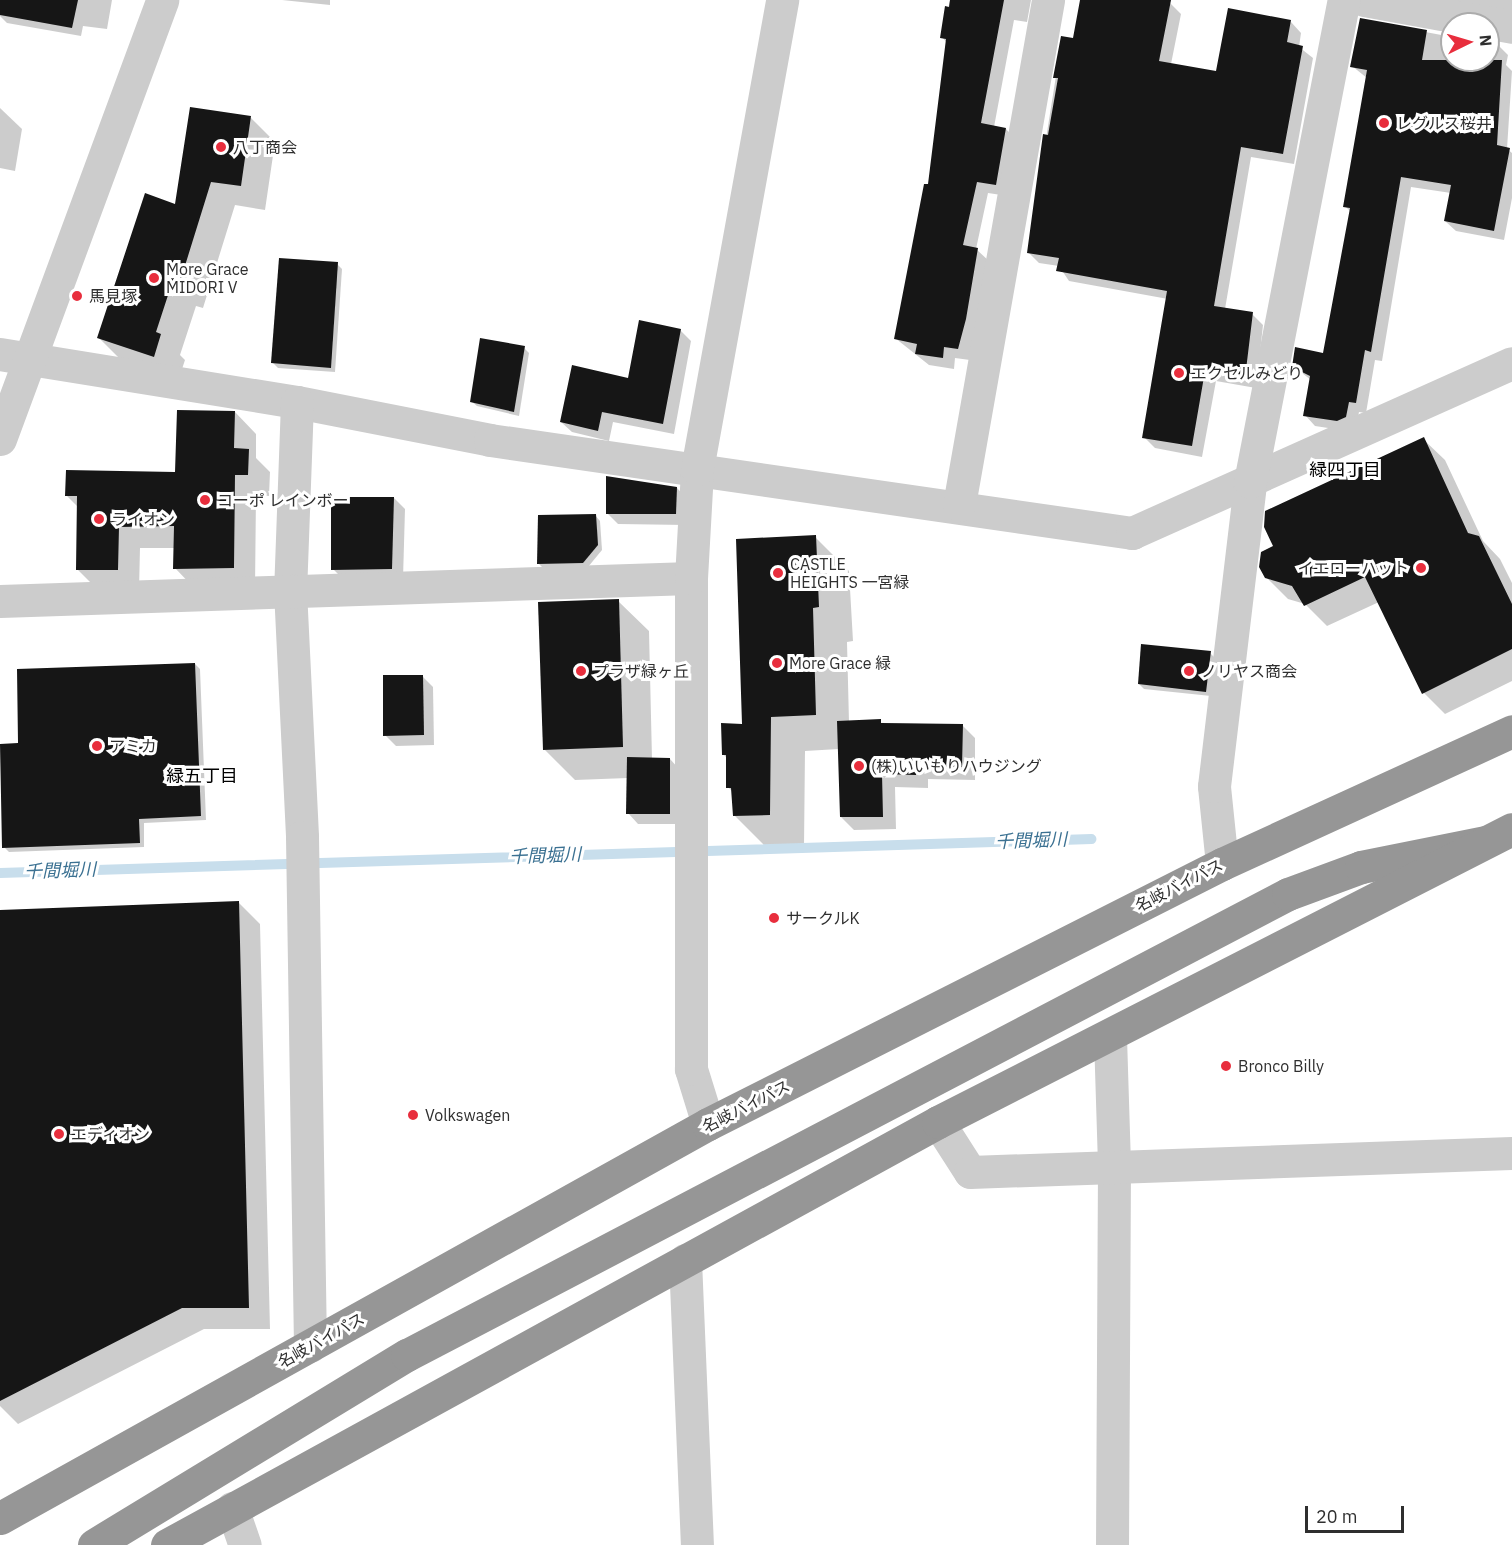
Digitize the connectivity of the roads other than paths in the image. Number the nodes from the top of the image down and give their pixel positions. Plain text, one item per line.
1 (162, 0) edge
2 (782, 0) edge
3 (1048, 0) edge
4 (1344, 0) edge
5 (1364, 0) edge
6 (1512, 27) edge
7 (15, 356) edge
8 (1512, 363) edge
9 (297, 402) junction
10 (0, 439) edge
11 (697, 469) junction
12 (1250, 482) junction
13 (959, 505) junction
14 (692, 578) junction
15 (290, 590) junction
16 (0, 601) edge
17 (1512, 731) edge
18 (1499, 835) edge
19 (1222, 864) junction
20 (1110, 1037) junction
21 (939, 1122) junction
22 (708, 1124) junction
23 (1512, 1153) edge
24 (1114, 1167) junction
25 (685, 1260) junction
26 (310, 1346) junction
27 (232, 1508) junction
28 (0, 1518) edge
29 (94, 1545) edge
30 (167, 1545) edge
31 (245, 1545) edge
32 (697, 1545) edge
33 (1112, 1545) edge

1 - 7 street
2 - 11 street
3 - 13 street
4 - 12 street
5 - 6 street
7 - 9 street
7 - 10 street
8 - 12 street
9 - 11 street
9 - 15 street
11 - 13 street
11 - 14 street
12 - 13 street
12 - 19 street
14 - 15 street
14 - 22 street
15 - 16 street
15 - 26 street
17 - 19 highway, 名岐バイパス
18 - 20 highway
18 - 29 highway
19 - 22 highway, 名岐バイパス
20 - 21 highway
20 - 24 street
21 - 24 street
21 - 25 highway
22 - 26 highway, 名岐バイパス
23 - 24 street
24 - 33 street
25 - 27 highway
25 - 32 street
26 - 28 highway, 名岐バイパス
27 - 30 highway
27 - 31 street

